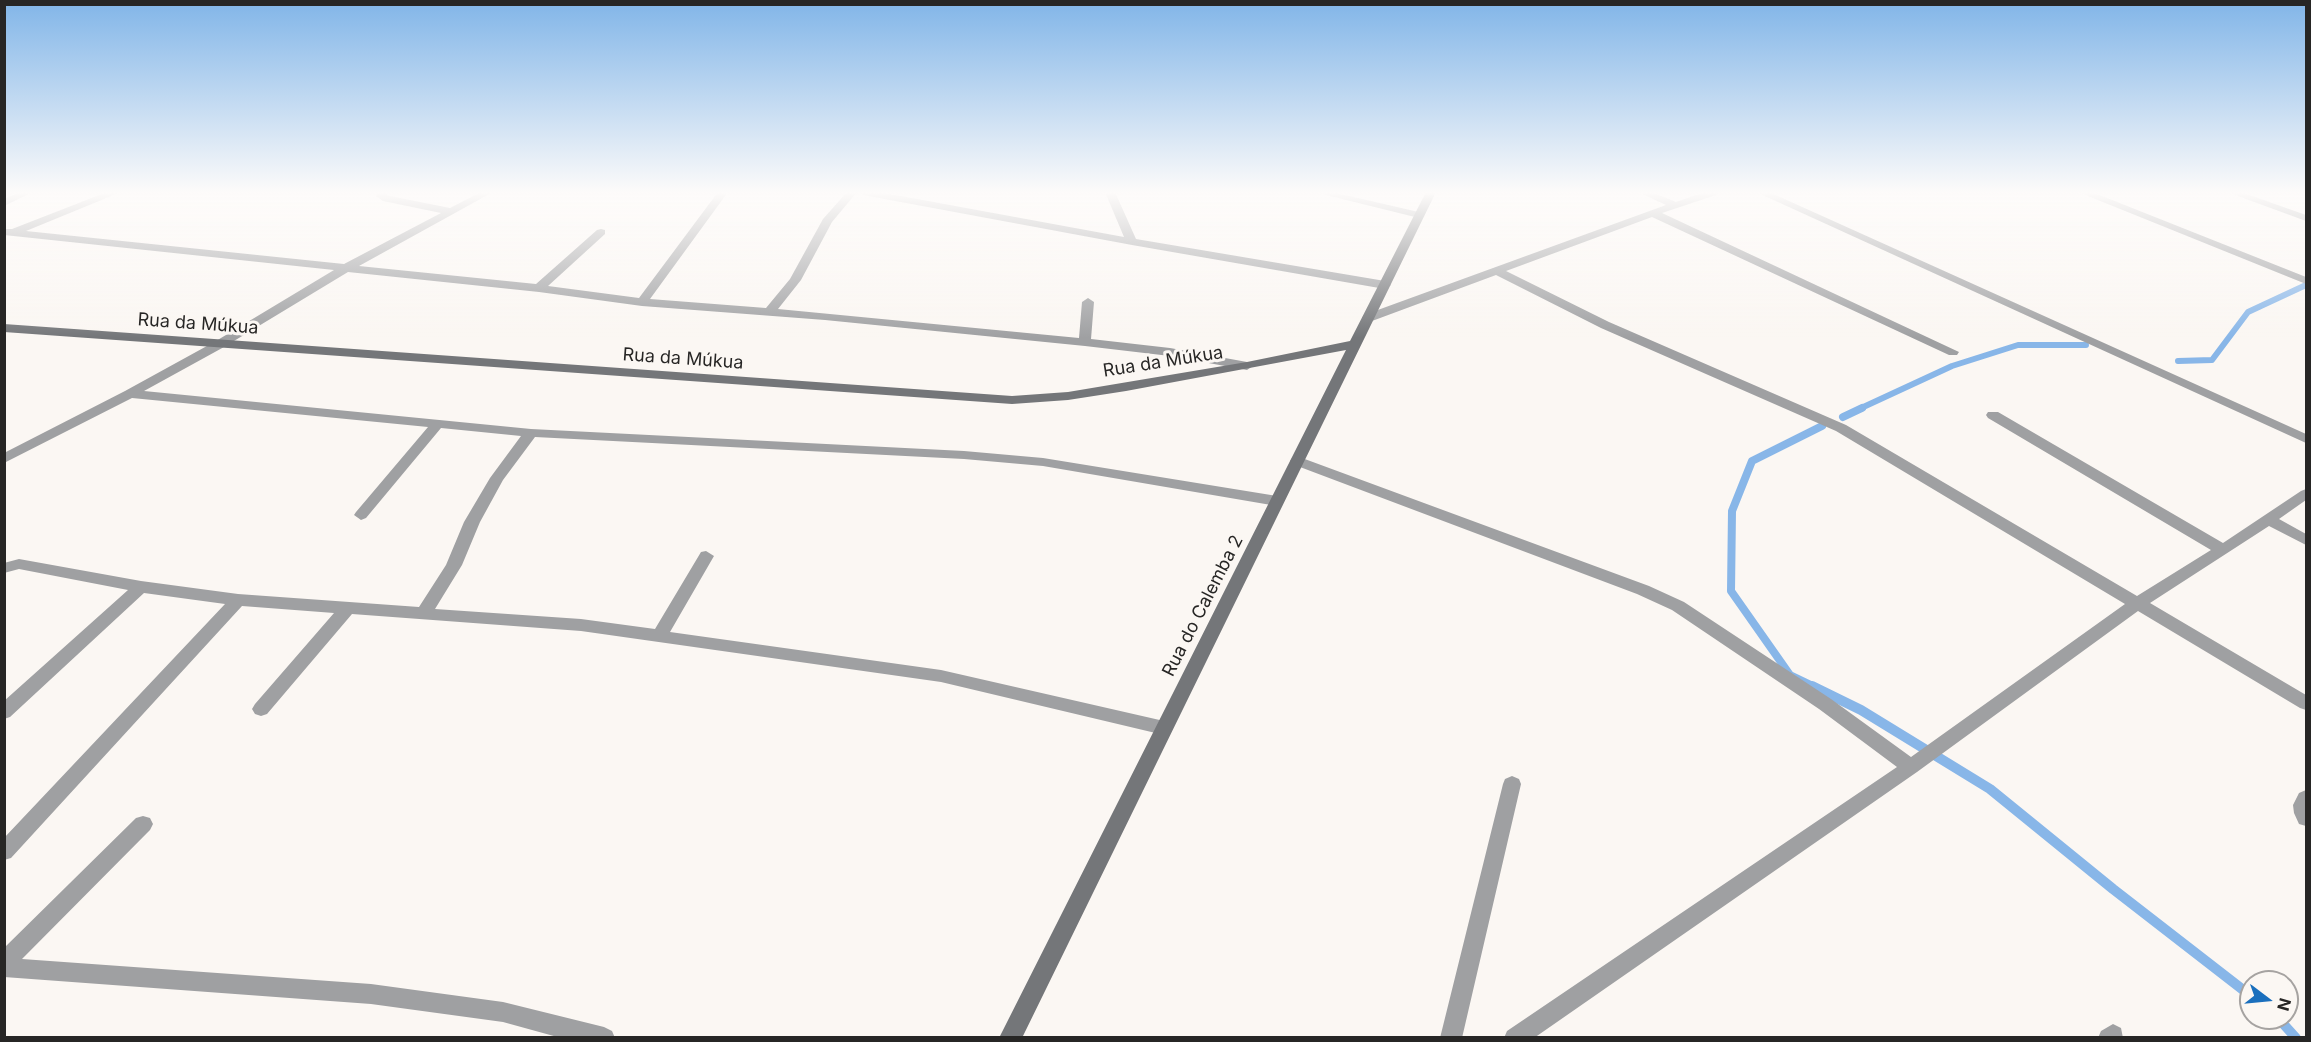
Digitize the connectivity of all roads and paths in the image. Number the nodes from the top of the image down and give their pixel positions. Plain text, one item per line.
1 (81, 241) edge
2 (398, 241) edge
3 (591, 241) edge
4 (687, 241) edge
5 (816, 241) edge
6 (1125, 241) edge
7 (1407, 241) edge
8 (1578, 241) edge
9 (1712, 241) edge
10 (1868, 241) edge
11 (2205, 241) edge
12 (1132, 242) joint
13 (346, 268) junction
14 (1497, 271) junction
15 (2307, 281) edge
16 (1385, 285) junction
17 (539, 288) junction
18 (642, 302) junction
19 (1088, 302) dead end
20 (769, 312) junction
21 (1368, 318) junction
22 (4, 328) edge
23 (1085, 342) junction
24 (220, 344) junction
25 (1355, 344) junction
26 (1953, 352) dead end
27 (1248, 366) junction
28 (130, 394) junction
29 (1993, 415) dead end
30 (437, 425) junction
31 (531, 434) junction
32 (2307, 439) edge
33 (4, 459) edge
34 (1297, 461) junction
35 (2307, 494) edge
36 (1277, 501) junction
37 (361, 515) dead end
38 (2268, 519) junction
39 (2307, 540) edge
40 (2223, 550) junction
41 (706, 556) dead end
42 (4, 568) edge
43 (141, 587) junction
44 (238, 600) junction
45 (2139, 602) junction
46 (347, 609) junction
47 (423, 615) junction
48 (659, 636) junction
49 (2307, 703) edge
50 (261, 709) dead end
51 (4, 712) edge
52 (1164, 728) junction
53 (1911, 767) junction
54 (1512, 784) dead end
55 (2307, 798) edge
56 (2307, 818) edge
57 (143, 824) dead end
58 (4, 852) edge
59 (4, 965) edge
60 (604, 1038) edge
61 (1010, 1038) edge
62 (1451, 1038) edge
63 (1515, 1038) edge

1 - 13 street
2 - 13 street
3 - 17 street
4 - 18 street
5 - 20 street
6 - 12 street
7 - 16 street, Rua do Calemba 2
8 - 14 street
9 - 26 street
10 - 32 street
11 - 15 street
12 - 16 street
13 - 17 street
13 - 24 street
14 - 21 street
14 - 45 street
16 - 21 street, Rua do Calemba 2
17 - 18 street
18 - 20 street
19 - 23 street
20 - 23 street
21 - 25 street, Rua do Calemba 2
22 - 24 street, Rua da Múkua
23 - 27 street
24 - 27 street, Rua da Múkua
24 - 28 street
25 - 27 street, Rua da Múkua
25 - 34 street, Rua do Calemba 2
28 - 30 street
28 - 33 street
29 - 40 street
30 - 31 street
30 - 37 street
31 - 36 street
31 - 47 street
34 - 36 street, Rua do Calemba 2
34 - 53 street
35 - 38 street
36 - 52 street, Rua do Calemba 2
38 - 39 street
38 - 40 street
40 - 45 street
41 - 48 street
42 - 43 street
43 - 44 street
43 - 51 street
44 - 46 street
44 - 58 street
45 - 49 street
45 - 53 street
46 - 47 street
46 - 50 street
47 - 48 street
48 - 52 street
52 - 61 street, Rua do Calemba 2
53 - 63 street
54 - 62 street
55 - 56 street
57 - 59 street
59 - 60 street

